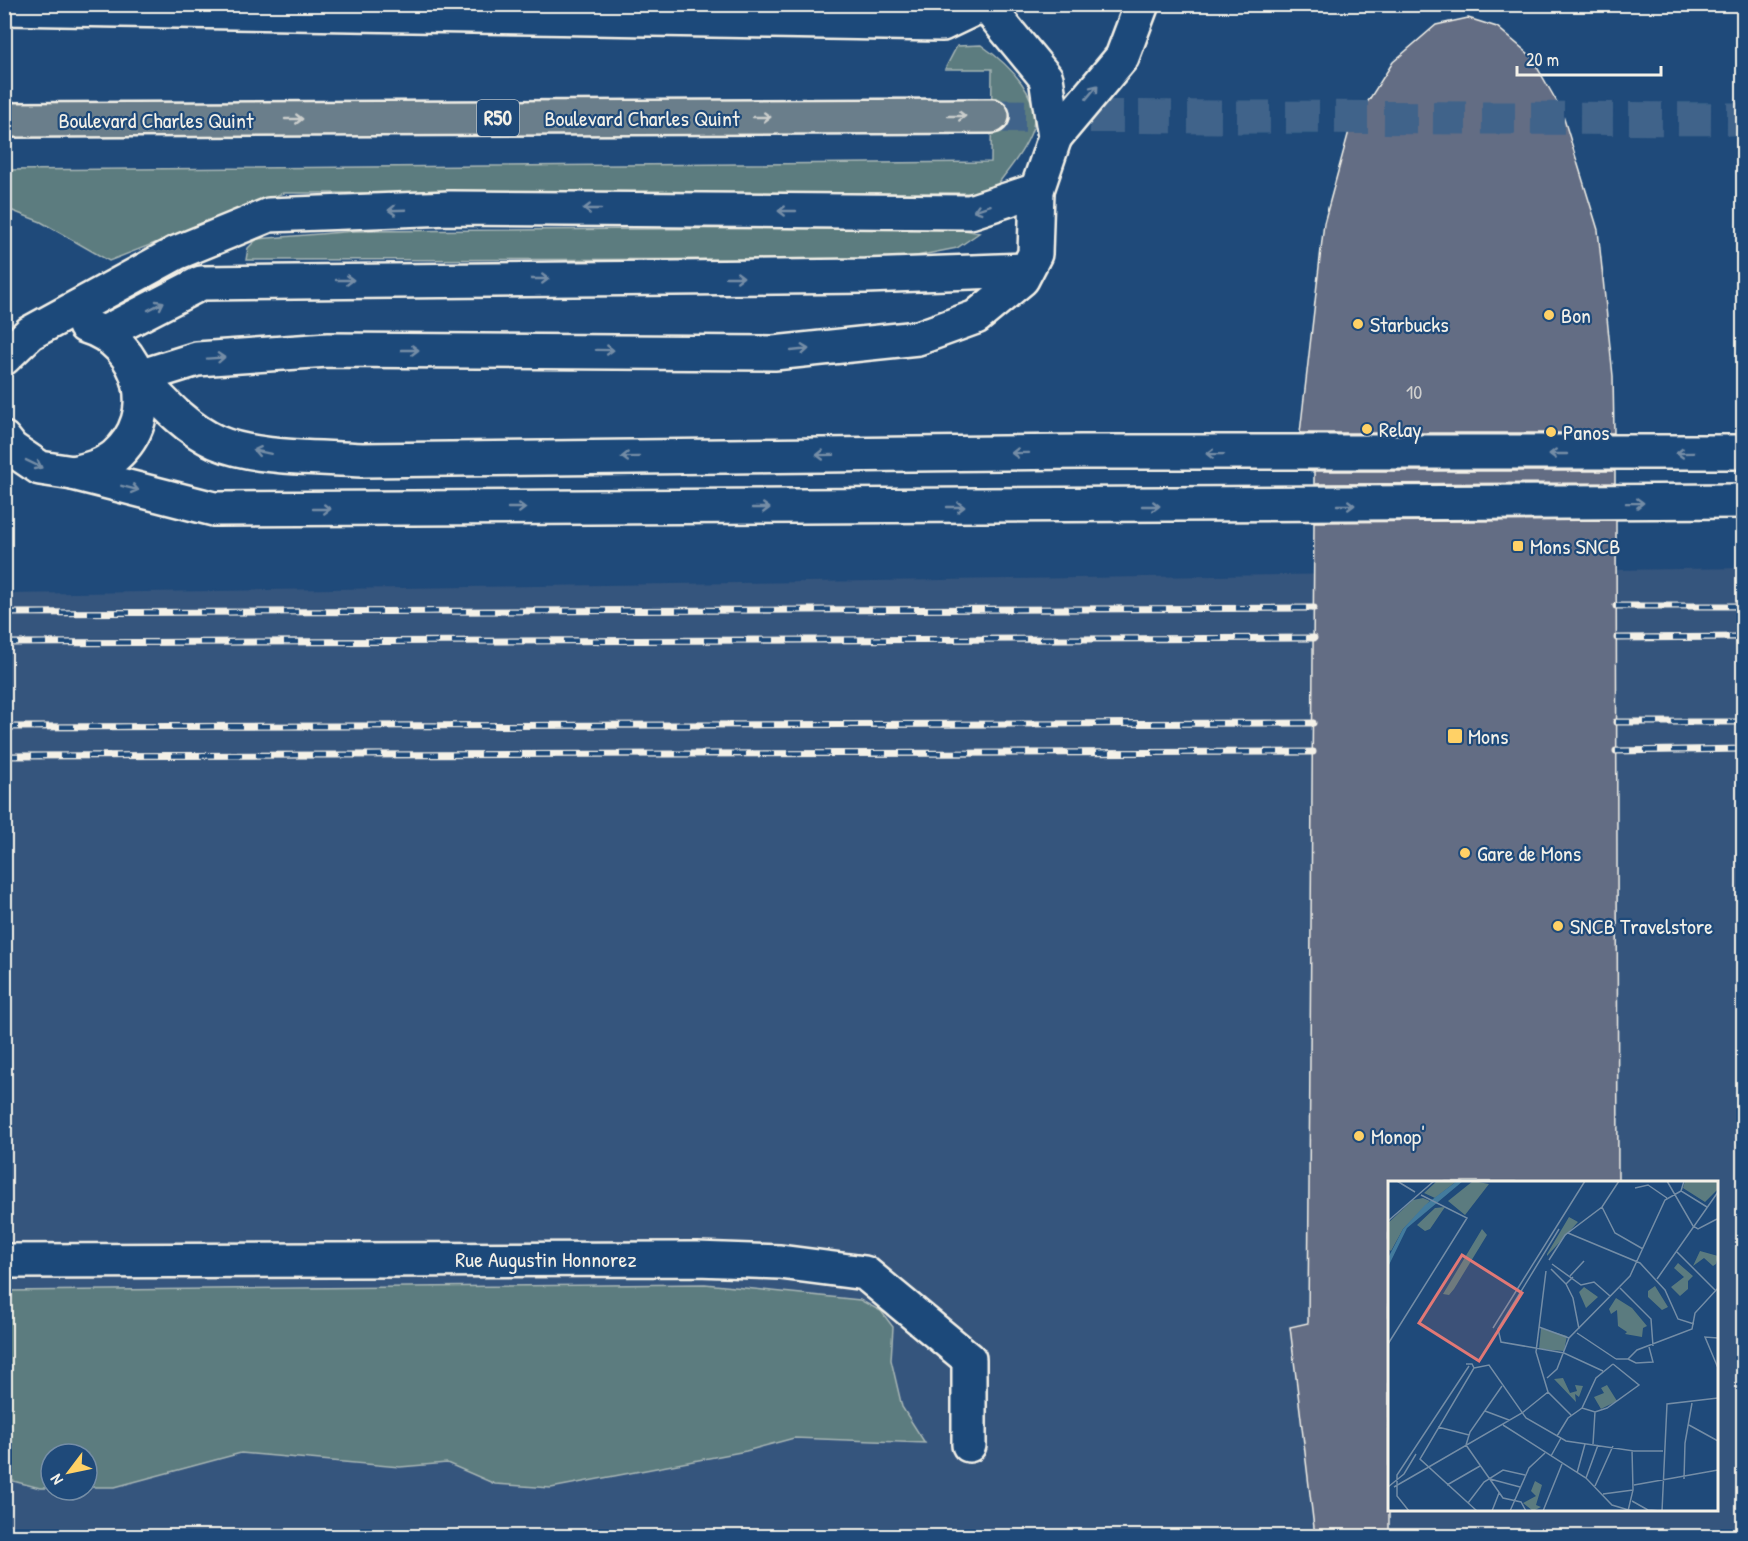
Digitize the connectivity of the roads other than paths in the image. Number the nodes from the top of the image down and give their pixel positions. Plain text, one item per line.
1 (985, 4) edge
2 (1142, 4) edge
3 (4, 8) edge
4 (992, 116) tunnel mouth
5 (4, 120) edge
6 (1055, 137) junction
7 (1037, 190) junction
8 (1026, 270) junction
9 (17, 325) edge
10 (104, 333) junction
11 (4, 358) edge
12 (139, 377) junction
13 (4, 438) edge
14 (1743, 452) edge
15 (73, 473) junction
16 (1743, 501) edge
17 (4, 1262) edge
18 (969, 1445) dead end

1 - 3 street
1 - 6 street
6 -> 2 street
5 -> 4 highway, Boulevard Charles Quint / R50
6 - 7 street
7 - 8 street
7 -> 9 street
10 -> 8 street
12 -> 8 street
9 - 10 street
9 - 11 street
10 - 12 street
14 -> 12 street
12 - 15 street
13 -> 15 street
15 -> 16 street
17 - 18 street, Rue Augustin Honnorez

